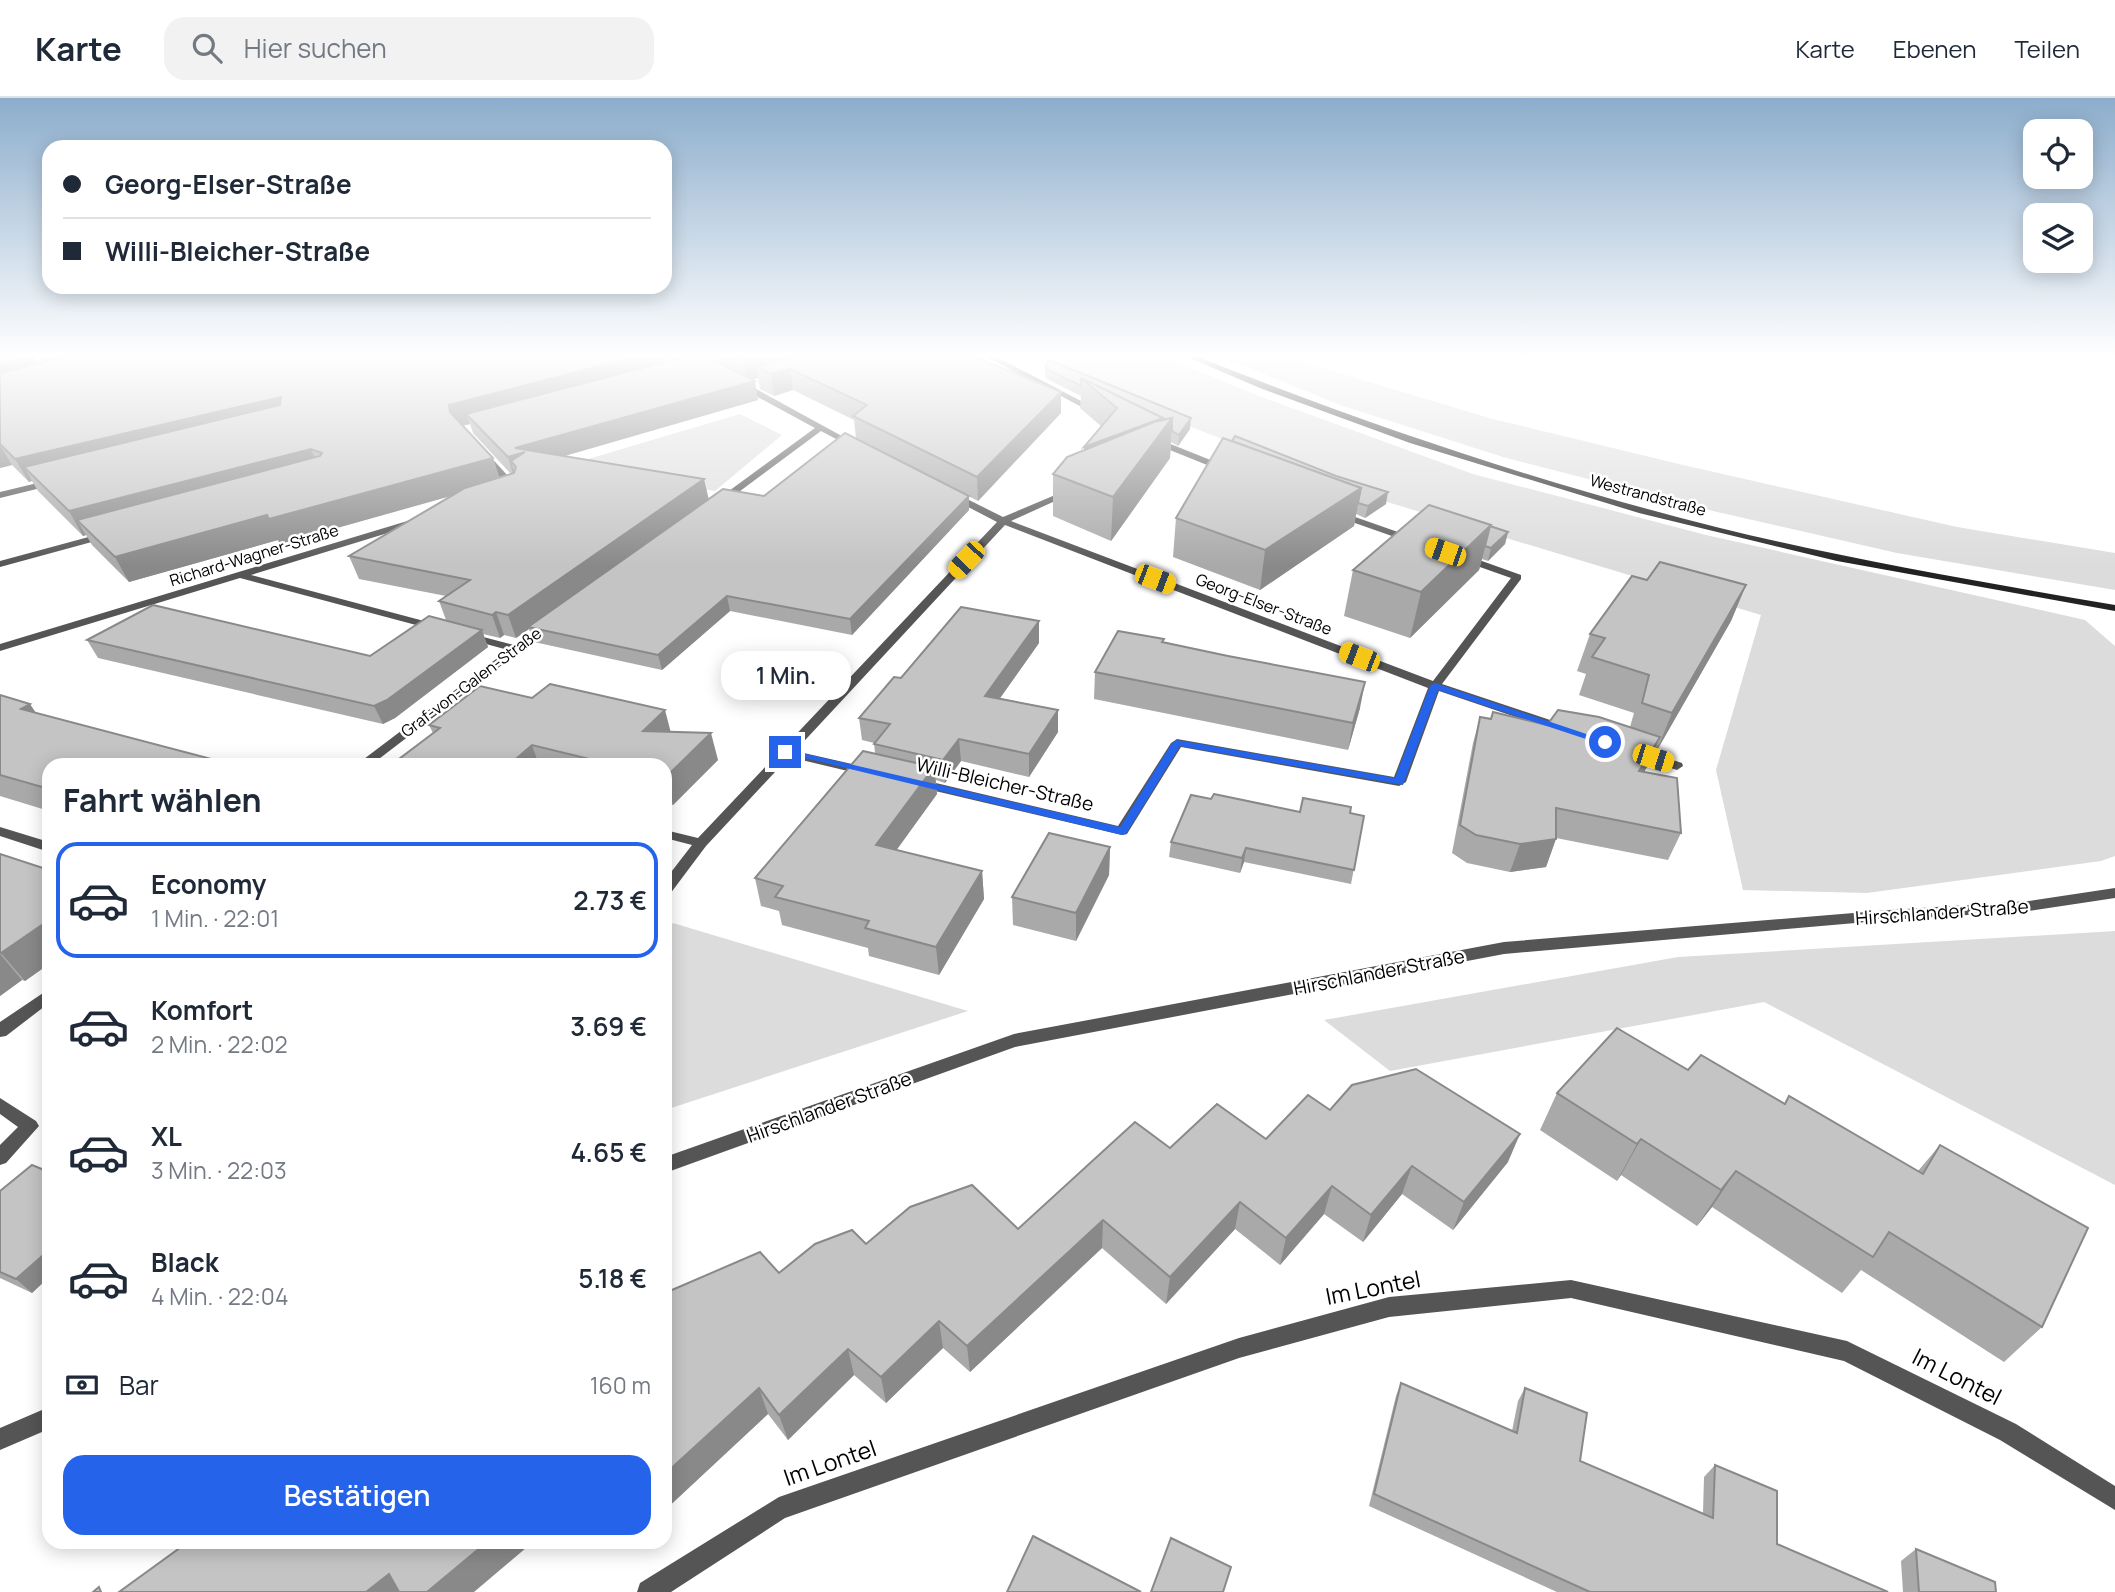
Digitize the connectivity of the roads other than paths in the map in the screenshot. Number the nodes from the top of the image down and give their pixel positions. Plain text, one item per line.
1 (816, 426) edge
2 (1367, 426) edge
3 (820, 428) junction
4 (1148, 437) edge
5 (481, 451) edge
6 (1176, 451) junction
7 (866, 452) edge
8 (1157, 456) edge
9 (1233, 472) edge
10 (65, 479) edge
11 (1075, 490) edge
12 (946, 492) edge
13 (504, 494) edge
14 (0, 495) edge
15 (1323, 508) edge
16 (710, 509) edge
17 (428, 518) edge
18 (1003, 521) junction
19 (117, 533) edge
20 (1426, 545) edge
21 (1452, 554) edge
22 (0, 564) edge
23 (243, 576) junction
24 (2115, 608) edge
25 (558, 618) edge
26 (449, 631) edge
27 (462, 635) edge
28 (0, 648) edge
29 (514, 648) junction
30 (1435, 686) junction
31 (1575, 732) edge
32 (1626, 749) edge
33 (785, 752) junction
34 (375, 758) edge
35 (1677, 766) dead end
36 (879, 774) edge
37 (906, 780) edge
38 (0, 831) edge
39 (672, 836) edge
40 (701, 843) junction
41 (42, 845) edge
42 (672, 881) edge
43 (2115, 893) edge
44 (42, 1000) edge
45 (0, 1031) edge
46 (0, 1105) edge
47 (0, 1157) edge
48 (672, 1163) edge
49 (42, 1421) edge
50 (0, 1439) edge
51 (2115, 1499) edge
52 (649, 1592) edge

1 - 3 street
2 - 24 main road, Westrandstraße
3 - 7 street
3 - 16 street
4 - 6 street
5 - 13 street
6 - 8 street
6 - 9 street
10 - 14 street
11 - 18 street
12 - 18 street, Georg-Elser-Straße
15 - 20 street
17 - 23 street, Richard-Wagner-Straße
18 - 30 street, Georg-Elser-Straße
18 - 33 street
19 - 22 street
21 - 30 street
23 - 26 street
23 - 28 street, Richard-Wagner-Straße
25 - 29 street, Graf-von-Galen-Straße
27 - 29 street
29 - 34 street, Graf-von-Galen-Straße
30 - 31 street, Georg-Elser-Straße
30 - 37 street, Willi-Bleicher-Straße
32 - 35 street
33 - 36 street
33 - 40 street
38 - 41 street
39 - 40 street
40 - 42 street
43 - 48 street, Hirschlander Straße
44 - 45 street
46 - 47 street
49 - 50 street
51 - 52 street, Im Lontel

